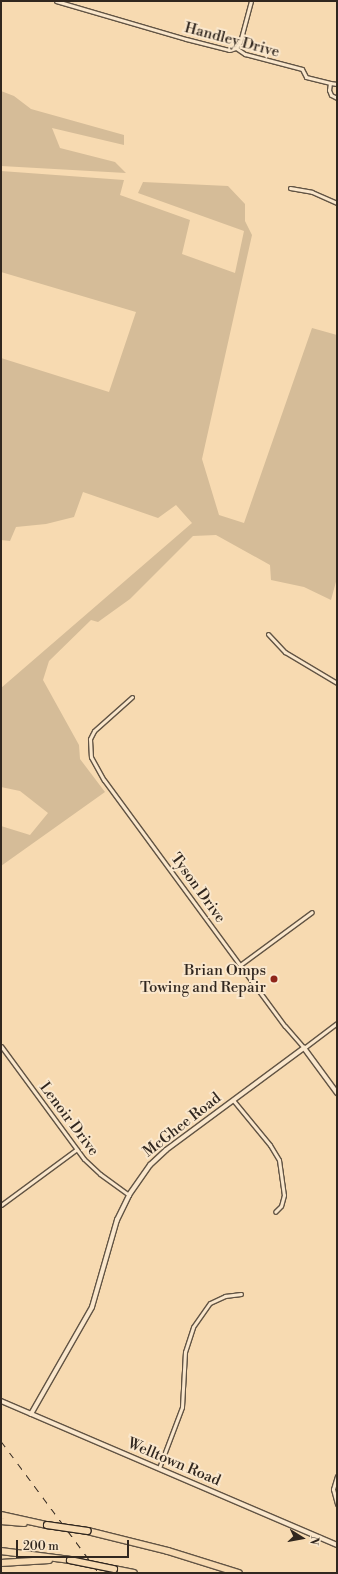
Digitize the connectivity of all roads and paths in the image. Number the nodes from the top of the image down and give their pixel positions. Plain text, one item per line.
1 (56, 1) edge
2 (251, 1) edge
3 (236, 48) junction
4 (330, 83) junction
5 (337, 84) edge
6 (337, 98) edge
7 (290, 188) dead end
8 (337, 203) edge
9 (268, 634) dead end
10 (337, 683) edge
11 (132, 697) dead end
12 (312, 912) dead end
13 (240, 965) junction
14 (337, 1024) edge
15 (1, 1046) edge
16 (304, 1048) junction
17 (337, 1093) edge
18 (233, 1100) junction
19 (77, 1149) junction
20 (129, 1195) junction
21 (1, 1205) edge
22 (275, 1212) dead end
23 (240, 1294) dead end
24 (1, 1401) edge
25 (31, 1414) junction
26 (158, 1468) junction
27 (337, 1476) edge
28 (337, 1504) edge
29 (1, 1515) edge
30 (1, 1521) edge
31 (46, 1525) junction
32 (337, 1545) edge
33 (1, 1551) edge
34 (70, 1560) junction
35 (1, 1563) edge
36 (134, 1573) edge
37 (240, 1573) edge

1 - 3 street, Handley Drive
2 - 3 street
3 - 4 street, Handley Drive
4 - 5 street
4 - 6 street
7 - 8 street
9 - 10 street
11 - 13 street, Tyson Drive
12 - 13 street
13 - 16 street, Tyson Drive
14 - 16 street, McGhee Road
15 - 19 street, Lenoir Drive
16 - 17 street, Tyson Drive
16 - 18 street, McGhee Road
18 - 20 street, McGhee Road
18 - 22 street
19 - 20 street, Lenoir Drive
19 - 21 street
20 - 25 street, McGhee Road
23 - 26 street
24 - 25 street, Welltown Road
25 - 26 street, Welltown Road
26 - 32 street, Welltown Road
27 - 28 street
29 - 31 highway
30 - 31 highway
31 - 37 highway, bridge
33 - 34 highway
34 - 35 highway
34 - 36 highway, bridge

